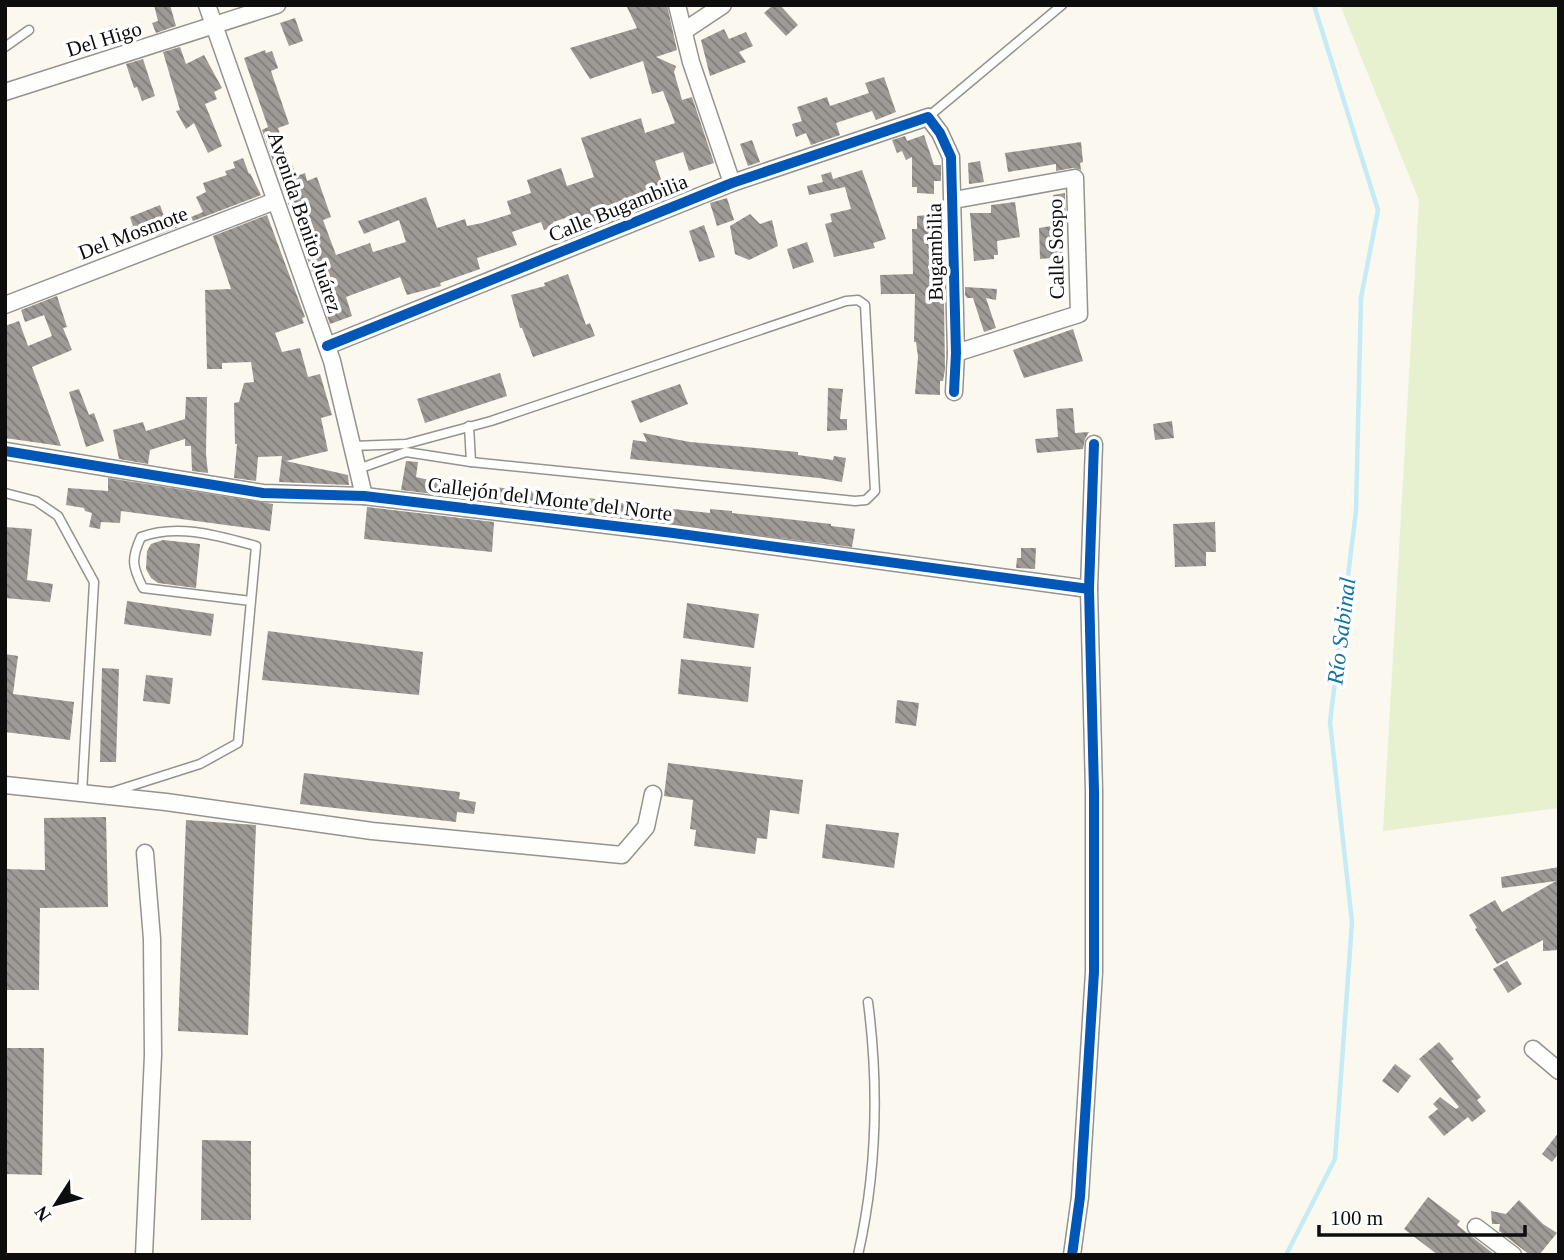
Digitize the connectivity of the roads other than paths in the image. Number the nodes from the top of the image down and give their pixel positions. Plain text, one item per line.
1 (207, 5) edge
2 (276, 5) edge
3 (677, 5) edge
4 (723, 5) edge
5 (1062, 5) edge
6 (216, 26) junction
7 (29, 30) dead end
8 (684, 31) junction
9 (5, 47) edge
10 (5, 92) edge
11 (928, 117) junction
12 (732, 183) junction
13 (954, 200) junction
14 (275, 201) junction
15 (5, 304) edge
16 (327, 346) junction
17 (956, 353) junction
18 (954, 392) dead end
19 (469, 426) junction
20 (1094, 443) dead end
21 (353, 446) junction
22 (406, 448) junction
23 (5, 451) edge
24 (471, 461) junction
25 (358, 469) junction
26 (5, 493) edge
27 (364, 496) junction
28 (1089, 589) junction
29 (251, 601) junction
30 (5, 785) edge
31 (82, 793) junction
32 (653, 794) dead end
33 (103, 795) junction
34 (145, 853) dead end
35 (868, 1002) dead end
36 (1533, 1049) dead end
37 (1559, 1071) edge
38 (1476, 1227) dead end
39 (144, 1255) edge
40 (858, 1255) edge
41 (1072, 1255) edge
42 (1513, 1255) edge

1 - 6 street, Avenida Benito Juárez
2 - 6 street, Del Higo
3 - 8 street
4 - 8 street
5 - 11 lane
6 - 10 street, Del Higo
6 - 14 street, Avenida Benito Juárez
7 - 9 lane
8 - 12 street
11 - 12 street, Calle Bugambilia
11 - 13 street, Bugambilia
12 - 16 street, Calle Bugambilia
13 - 17 street, Bugambilia
13 - 17 street, Calle Sospo
14 - 15 street, Del Mosmote
14 - 16 street, Avenida Benito Juárez
16 - 21 street, Avenida Benito Juárez
17 - 18 street, Bugambilia
19 - 22 lane
19 - 24 lane
19 - 24 lane
20 - 28 street
21 - 22 lane
21 - 25 street, Avenida Benito Juárez
22 - 24 lane
22 - 25 lane
23 - 27 street, Callejón del Monte del Norte
25 - 27 street, Avenida Benito Juárez
26 - 31 lane
27 - 28 street, Callejón del Monte del Norte
28 - 41 street
29 - 29 lane
29 - 33 lane
30 - 31 street
31 - 33 street
32 - 33 street
34 - 39 street
35 - 40 lane
36 - 37 street
38 - 42 street

